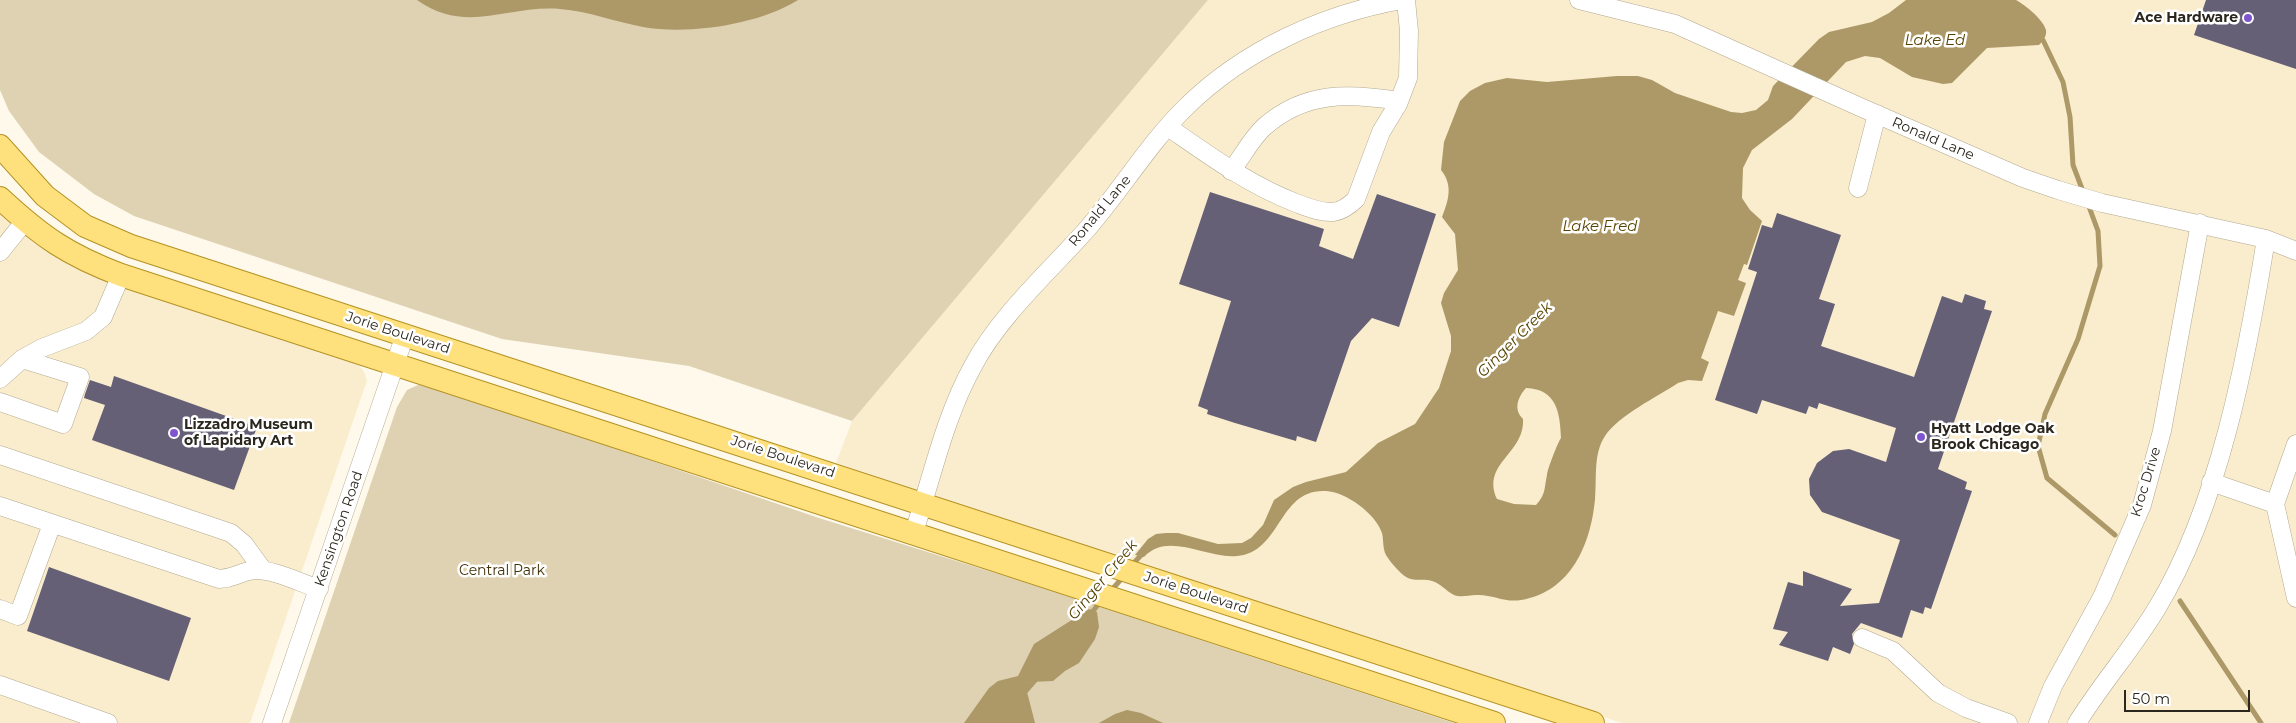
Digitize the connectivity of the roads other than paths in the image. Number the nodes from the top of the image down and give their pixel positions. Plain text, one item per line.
1 (1404, 0) edge
2 (1579, 0) edge
3 (1611, 3) edge
4 (1399, 101) junction
5 (1877, 114) junction
6 (1168, 128) junction
7 (0, 146) edge
8 (1231, 171) junction
9 (1858, 188) dead end
10 (0, 198) edge
11 (25, 222) junction
12 (2200, 223) junction
13 (2266, 239) junction
14 (2296, 251) edge
15 (0, 252) edge
16 (121, 276) junction
17 (405, 335) junction
18 (22, 358) junction
19 (395, 363) junction
20 (0, 378) edge
21 (0, 402) edge
22 (2296, 444) edge
23 (0, 455) edge
24 (2211, 482) junction
25 (924, 503) junction
26 (2276, 504) junction
27 (0, 506) edge
28 (52, 524) junction
29 (913, 534) junction
30 (263, 570) junction
31 (318, 589) junction
32 (2296, 598) edge
33 (0, 609) edge
34 (1862, 638) dead end
35 (0, 685) edge
36 (108, 723) edge
37 (272, 723) edge
38 (1494, 723) edge
39 (1593, 723) edge
40 (2008, 723) edge
41 (2038, 723) edge
42 (2077, 723) edge

1 - 4 street
1 - 6 street, Ronald Lane
2 - 3 street, Ronald Lane
3 - 5 street, Ronald Lane
4 - 8 street
4 - 8 street
5 - 9 street
5 - 12 street, Ronald Lane
6 - 8 street
6 - 25 street, Ronald Lane
7 - 17 main road, Jorie Boulevard
10 - 11 main road
11 - 15 street
11 - 16 main road
12 - 13 street, Ronald Lane
12 - 41 street, Kroc Drive
13 - 14 street, Ronald Lane
13 - 24 street
16 - 18 street
16 - 19 main road
17 - 19 street, Kensington Road
17 - 25 main road, Jorie Boulevard
18 - 20 street
18 - 21 street
19 - 29 main road
19 - 31 street, Kensington Road
22 - 26 street
23 - 30 street
24 - 26 street
24 - 42 street
25 - 29 street, Ronald Lane
25 - 39 main road, Jorie Boulevard
26 - 32 street
27 - 28 street
28 - 30 street
28 - 33 street
29 - 38 main road
30 - 31 street
31 - 37 street, Kensington Road
34 - 40 street
35 - 36 street

